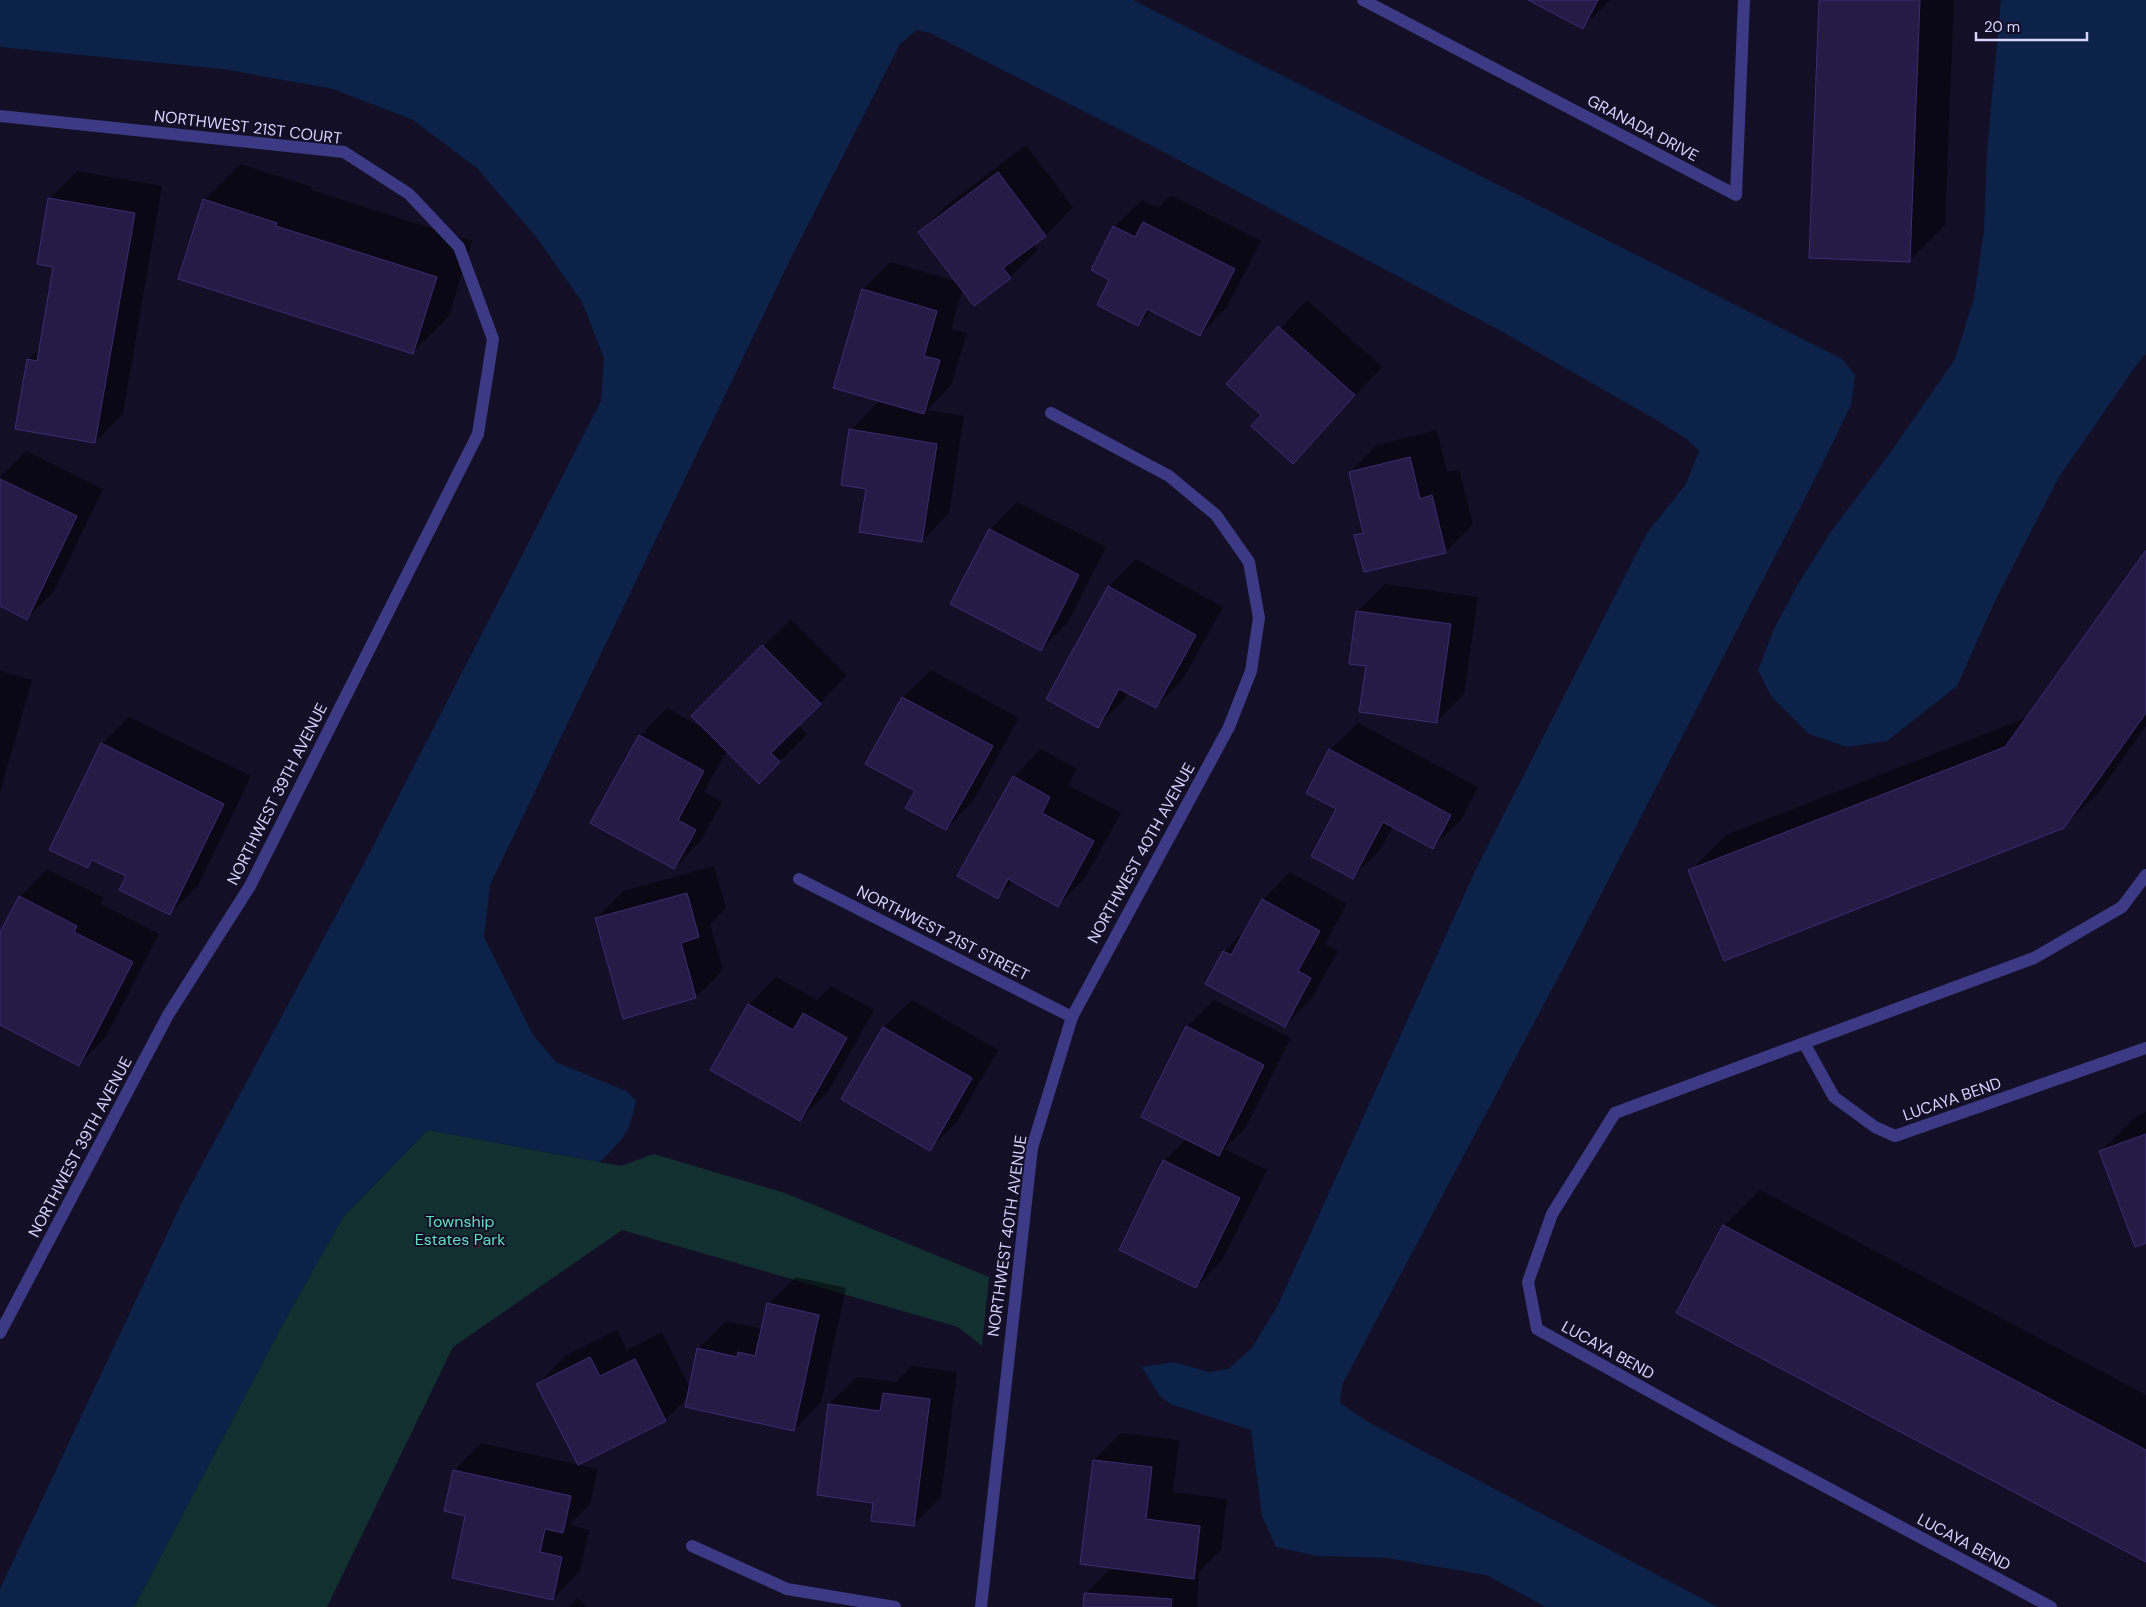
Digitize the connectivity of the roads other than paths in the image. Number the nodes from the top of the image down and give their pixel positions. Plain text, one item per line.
1 (1363, 0) edge
2 (1744, 0) edge
3 (0, 116) edge
4 (459, 246) joint
5 (1051, 413) dead end
6 (2146, 875) edge
7 (799, 879) dead end
8 (1072, 1017) junction
9 (1804, 1043) junction
10 (2146, 1048) edge
11 (0, 1333) edge
12 (692, 1546) dead end
13 (895, 1607) edge
14 (981, 1607) edge
15 (2051, 1607) edge

1 - 2 street, GRANADA DRIVE
3 - 4 street, NORTHWEST 21ST COURT
4 - 11 street, NORTHWEST 39TH AVENUE
5 - 8 street, NORTHWEST 40TH AVENUE
6 - 9 street, LUCAYA BEND
7 - 8 street, NORTHWEST 21ST STREET
8 - 14 street, NORTHWEST 40TH AVENUE
9 - 10 street, LUCAYA BEND
9 - 15 street, LUCAYA BEND
12 - 13 street

